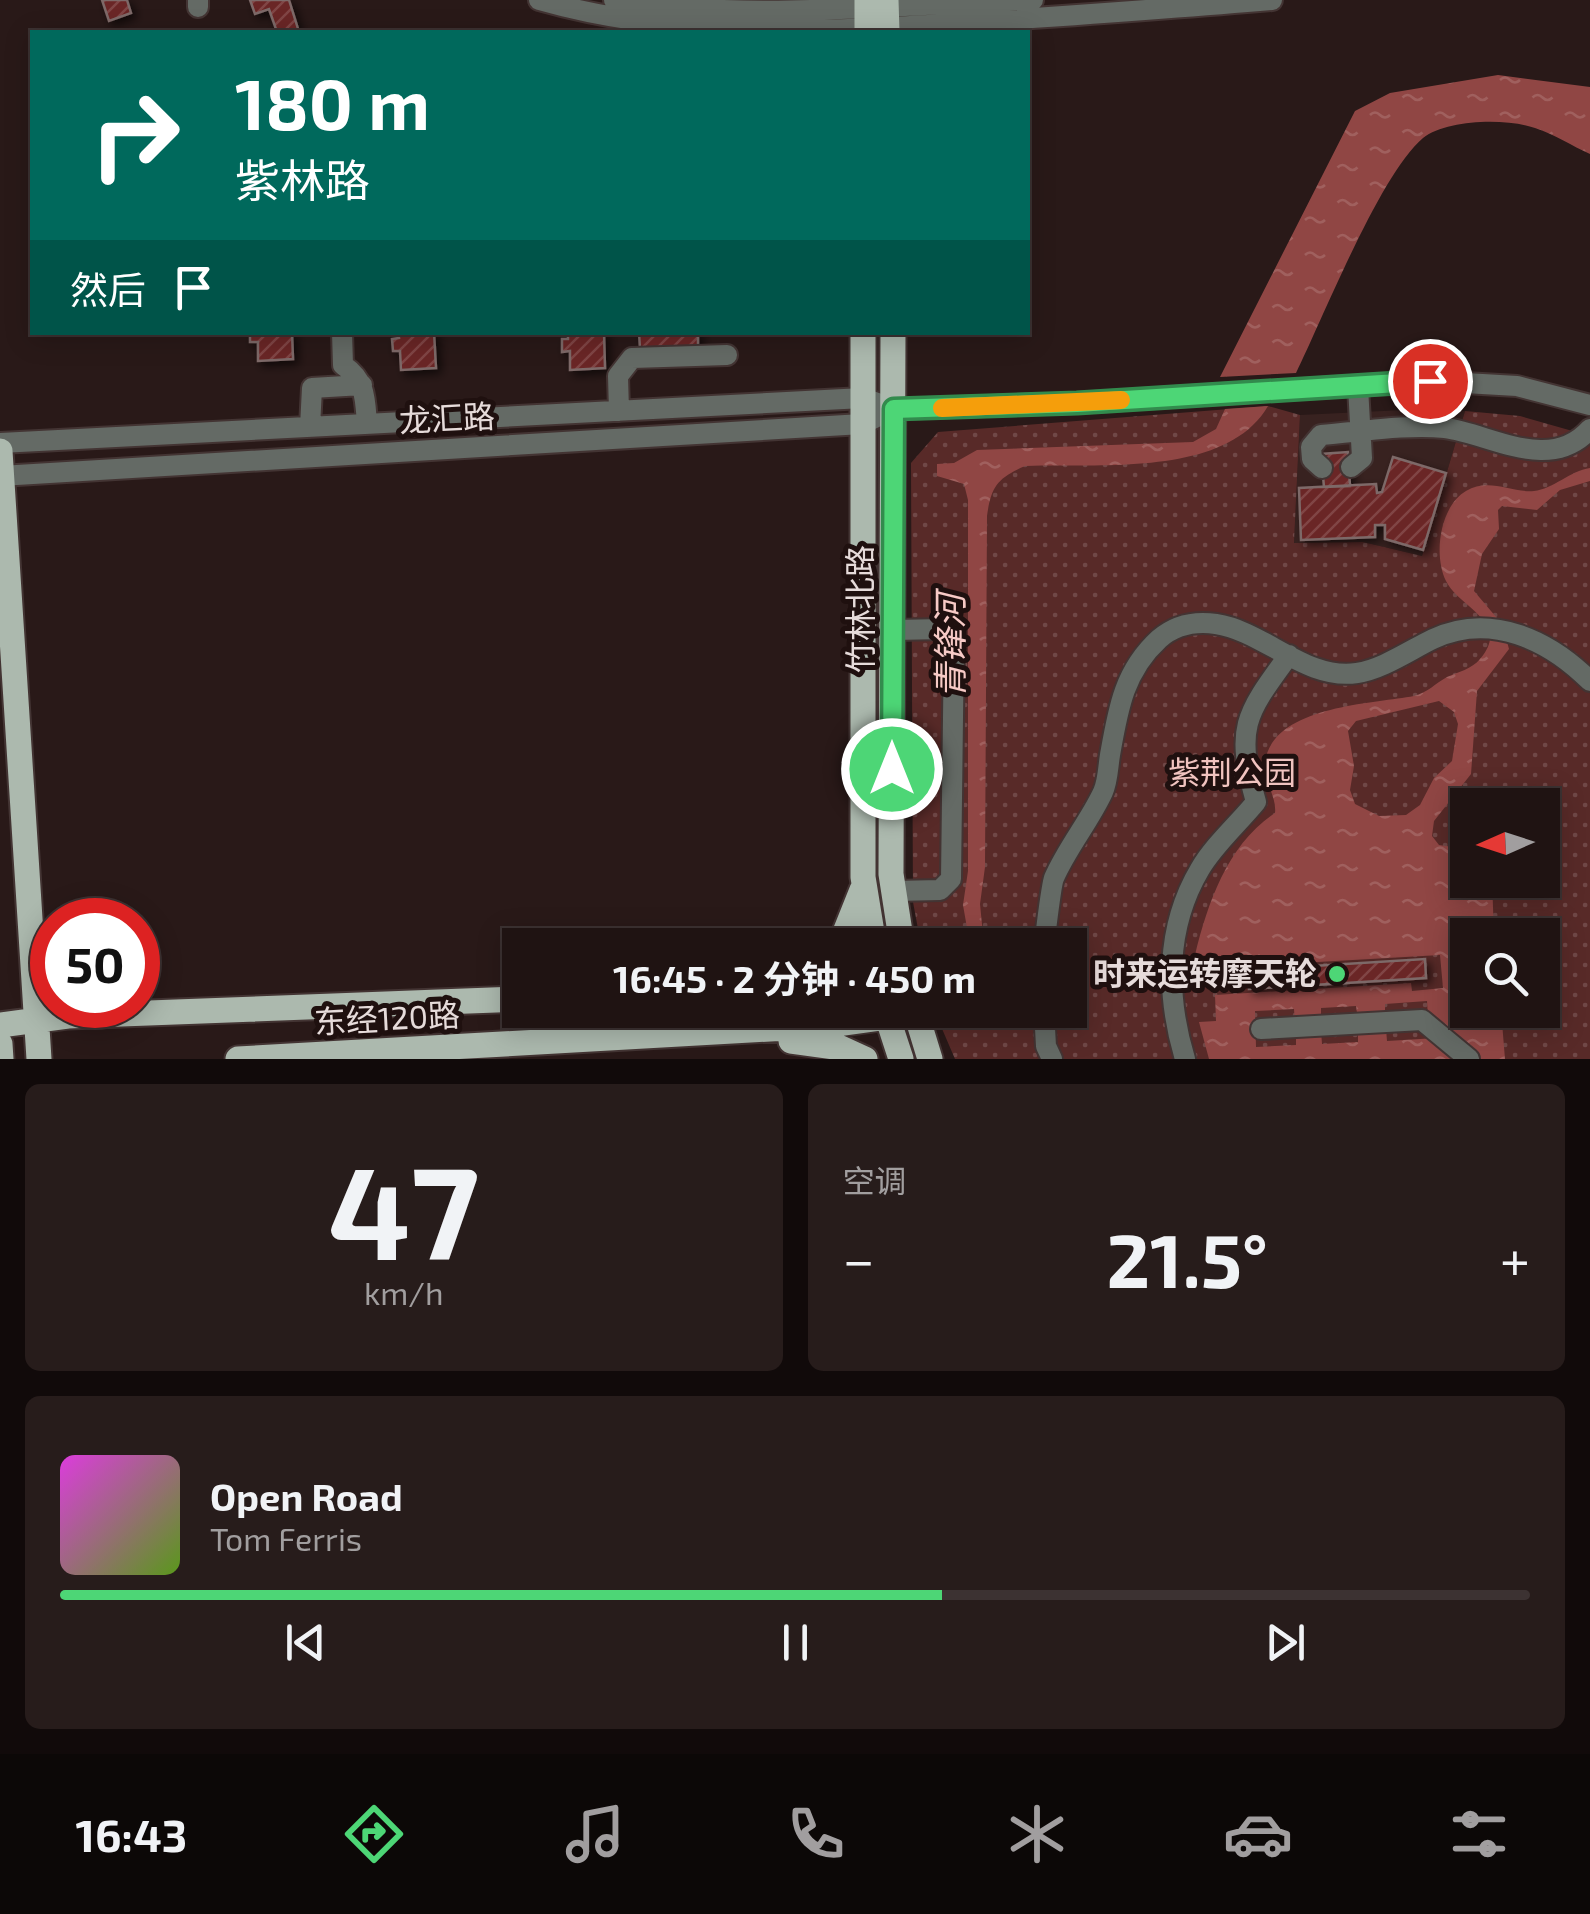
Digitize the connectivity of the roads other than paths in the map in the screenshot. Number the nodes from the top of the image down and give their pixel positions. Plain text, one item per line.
1 (539, 0) edge
2 (1033, 0) edge
3 (1272, 0) edge
4 (606, 16) edge
5 (877, 17) edge
6 (342, 335) edge
7 (863, 335) edge
8 (893, 335) edge
9 (727, 355) dead end
10 (362, 385) junction
11 (1358, 387) junction
12 (1590, 405) edge
13 (894, 409) junction
14 (619, 411) junction
15 (862, 411) junction
16 (367, 424) junction
17 (310, 427) junction
18 (1590, 429) edge
19 (1361, 432) junction
20 (0, 444) edge
21 (0, 451) edge
22 (1350, 467) dead end
23 (1322, 468) dead end
24 (1, 476) edge
25 (893, 630) junction
26 (1289, 655) junction
27 (1590, 681) edge
28 (864, 810) junction
29 (894, 891) junction
30 (30, 914) edge
31 (847, 928) edge
32 (872, 928) edge
33 (899, 928) edge
34 (1048, 928) edge
35 (502, 1000) edge
36 (160, 1015) edge
37 (30, 1021) edge
38 (0, 1024) edge
39 (38, 1028) edge
40 (721, 1028) edge
41 (893, 1028) edge
42 (921, 1028) edge
43 (1047, 1028) edge
44 (1261, 1029) dead end
45 (616, 1038) junction
46 (0, 1044) edge
47 (1, 1059) edge
48 (40, 1059) edge
49 (238, 1059) edge
50 (865, 1059) edge
51 (901, 1059) edge
52 (930, 1059) edge
53 (1052, 1059) edge
54 (1186, 1059) edge
55 (1469, 1059) edge

1 - 4 street
2 - 5 street
3 - 5 street
4 - 5 street
6 - 10 street
7 - 15 main road, 竹林北路
8 - 13 main road, 竹林北路
9 - 14 street
10 - 16 street
10 - 17 street
11 - 12 street
11 - 13 street
11 - 19 street
13 - 15 street
13 - 25 main road, 竹林北路
14 - 15 street, 龙汇路
14 - 16 street, 龙汇路
15 - 24 street, 龙汇路
15 - 28 main road, 竹林北路
16 - 17 street, 龙汇路
17 - 20 street, 龙汇路
18 - 19 street
19 - 22 street
19 - 23 street
21 - 24 main road
24 - 30 main road
25 - 29 main road, 竹林北路
25 - 29 street
26 - 27 street
26 - 34 street
26 - 54 street
28 - 31 main road
28 - 32 main road, 竹林北路
29 - 33 main road, 竹林北路
35 - 36 main road, 东经120路
37 - 38 main road, 东经120路
39 - 48 main road
40 - 45 main road, 东经120路
41 - 51 main road
42 - 52 main road
43 - 53 street
44 - 55 street
45 - 49 main road, 东经120路
45 - 50 main road
46 - 47 main road

